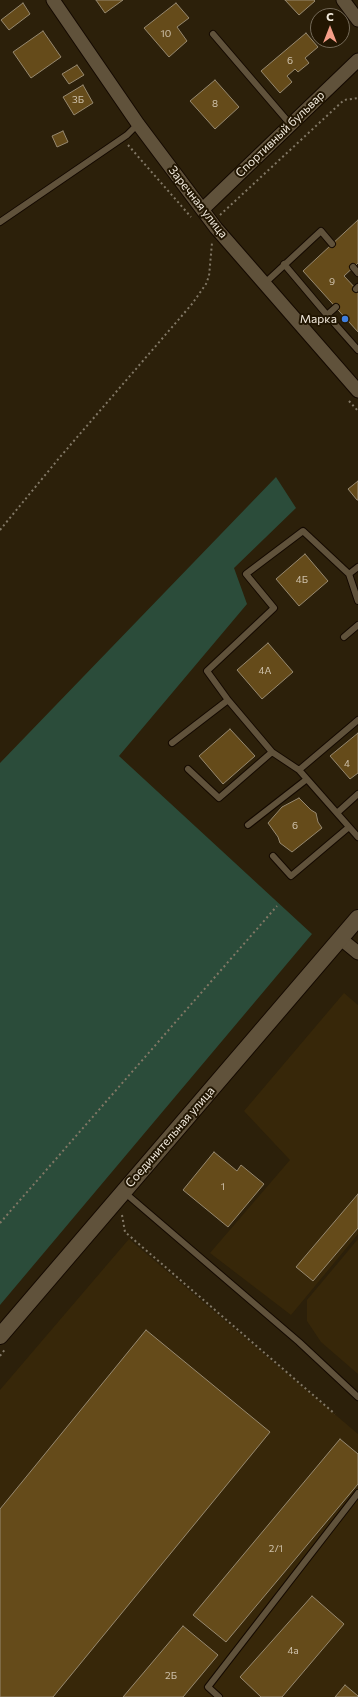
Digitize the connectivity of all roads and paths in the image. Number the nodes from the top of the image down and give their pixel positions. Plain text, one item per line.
1 (53, 0) edge
2 (343, 0) edge
3 (358, 20) edge
4 (213, 34) dead end
5 (358, 60) edge
6 (358, 98) edge
7 (138, 124) junction
8 (291, 125) junction
9 (203, 209) junction
10 (0, 222) edge
11 (214, 225) junction
12 (332, 244) dead end
13 (284, 264) junction
14 (353, 268) dead end
15 (358, 273) edge
16 (264, 283) junction
17 (336, 307) dead end
18 (327, 315) junction
19 (358, 350) edge
20 (358, 391) edge
21 (0, 530) edge
22 (358, 567) edge
23 (349, 574) junction
24 (358, 601) edge
25 (358, 625) edge
26 (344, 637) dead end
27 (228, 700) junction
28 (358, 720) edge
29 (172, 743) dead end
30 (272, 752) junction
31 (188, 769) dead end
32 (299, 770) junction
33 (307, 779) junction
34 (358, 794) edge
35 (337, 813) junction
36 (248, 825) dead end
37 (349, 827) junction
38 (358, 837) edge
39 (273, 856) dead end
40 (277, 906) dead end
41 (358, 918) edge
42 (341, 939) junction
43 (358, 953) edge
44 (123, 1191) junction
45 (122, 1214) dead end
46 (0, 1223) edge
47 (0, 1336) edge
48 (358, 1397) edge
49 (335, 1414) dead end
50 (358, 1493) edge
51 (219, 1697) edge

1 - 7 street, Заречная улица
2 - 3 street
4 - 8 lane
5 - 8 street, Спортивный бульвар
6 - 11 path
7 - 9 street, Заречная улица
7 - 10 lane
8 - 9 street, Спортивный бульвар
9 - 11 street, Заречная улица
11 - 16 street, Заречная улица
11 - 21 path
12 - 13 lane
13 - 16 lane
13 - 18 lane
14 - 15 lane
16 - 20 street, Заречная улица
17 - 18 lane
18 - 19 lane
22 - 23 lane
23 - 24 lane
23 - 27 lane
25 - 26 lane
27 - 29 lane
27 - 30 lane
28 - 32 lane
30 - 31 lane
30 - 32 lane
32 - 33 lane
33 - 35 lane
33 - 36 lane
34 - 35 lane
35 - 37 lane
37 - 38 lane
37 - 39 lane
40 - 46 path
41 - 42 street, Соединительная улица
42 - 43 street
42 - 44 street, Соединительная улица
44 - 47 street, Соединительная улица
44 - 48 lane
45 - 49 path
50 - 51 lane

